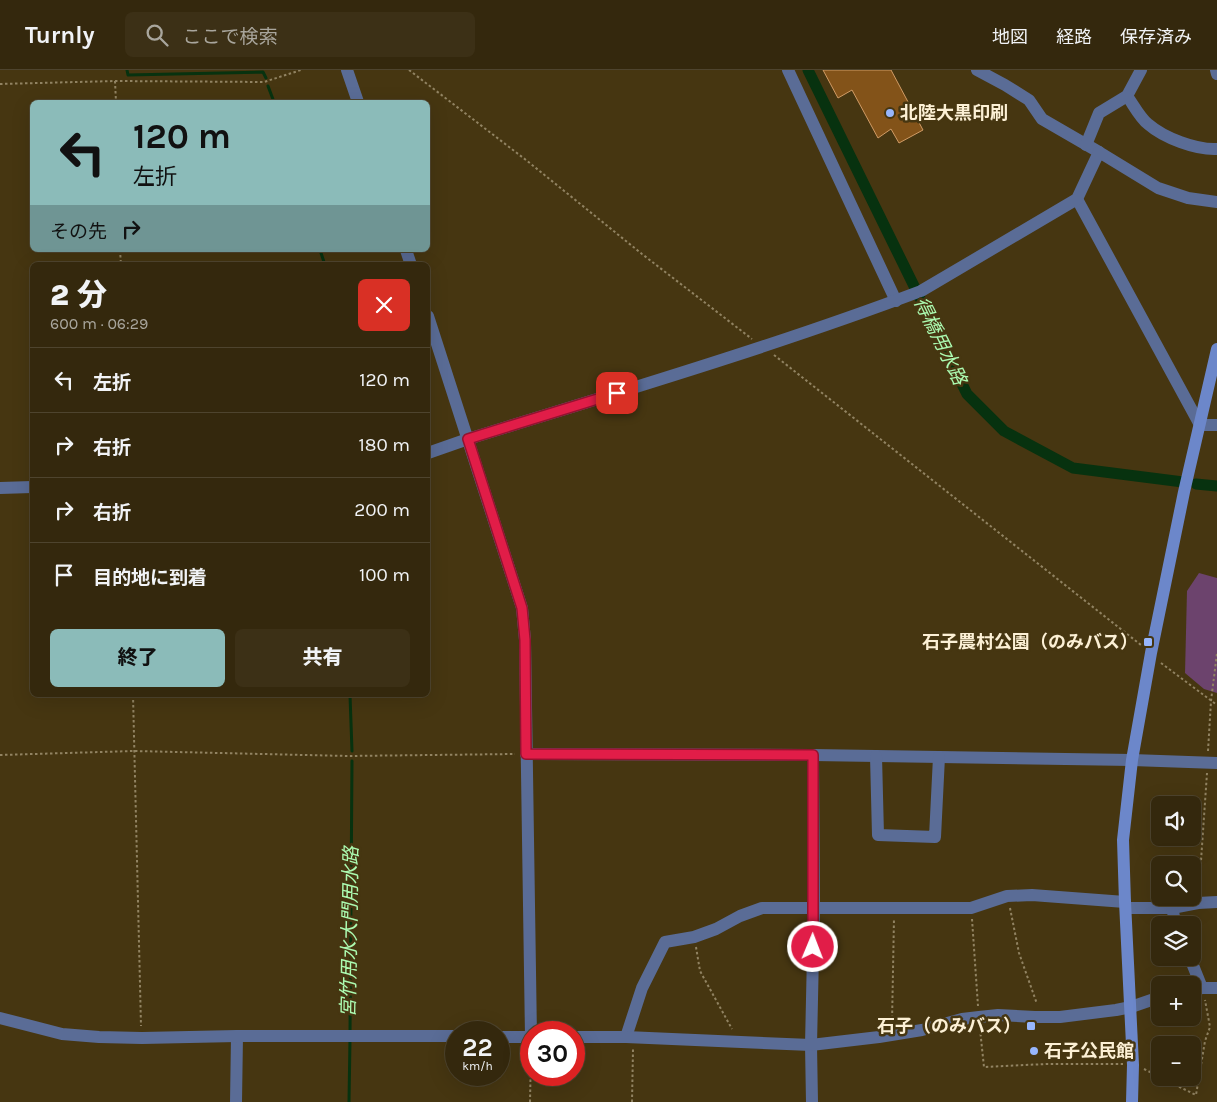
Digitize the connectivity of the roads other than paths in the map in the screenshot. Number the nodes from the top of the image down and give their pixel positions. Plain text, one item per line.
1 (348, 70) edge
2 (788, 70) edge
3 (977, 70) edge
4 (1140, 70) edge
5 (1126, 96) junction
6 (357, 100) edge
7 (1086, 145) junction
8 (1217, 149) edge
9 (1099, 152) junction
10 (1077, 199) junction
11 (1217, 202) edge
12 (896, 301) junction
13 (430, 322) edge
14 (1217, 349) edge
15 (1200, 425) junction
16 (1217, 425) edge
17 (468, 439) junction
18 (430, 453) edge
19 (30, 487) edge
20 (0, 488) edge
21 (526, 754) junction
22 (813, 755) junction
23 (876, 756) junction
24 (939, 757) junction
25 (1132, 760) junction
26 (1212, 763) edge
27 (1217, 902) edge
28 (1125, 905) junction
29 (814, 908) junction
30 (1172, 908) junction
31 (1174, 916) edge
32 (1217, 988) edge
33 (1201, 989) edge
34 (1151, 1000) edge
35 (1131, 1008) junction
36 (0, 1018) edge
37 (531, 1021) edge
38 (237, 1036) junction
39 (445, 1036) edge
40 (585, 1037) edge
41 (630, 1037) junction
42 (811, 1045) junction
43 (236, 1102) edge
44 (812, 1102) edge
45 (1132, 1102) edge

1 - 6 street
2 - 12 street
3 - 7 street
4 - 5 street
5 - 7 street
5 - 8 street
7 - 9 street
9 - 10 street
9 - 11 street
10 - 12 street
10 - 15 street
12 - 17 street
13 - 17 street
14 - 15 main road
15 - 16 street
15 - 25 main road
17 - 18 street
17 - 21 street
19 - 20 street
21 - 22 street
21 - 37 street
22 - 23 street
22 - 29 street
23 - 24 street
23 - 24 street
24 - 25 street
25 - 26 street
25 - 28 main road
27 - 30 street
28 - 29 street
28 - 30 street
28 - 35 main road
29 - 41 street
29 - 42 street
30 - 31 street
32 - 33 street
34 - 35 street
35 - 42 street
35 - 45 main road
36 - 38 street
38 - 39 street
38 - 43 street
40 - 41 street
41 - 42 street
42 - 44 street

